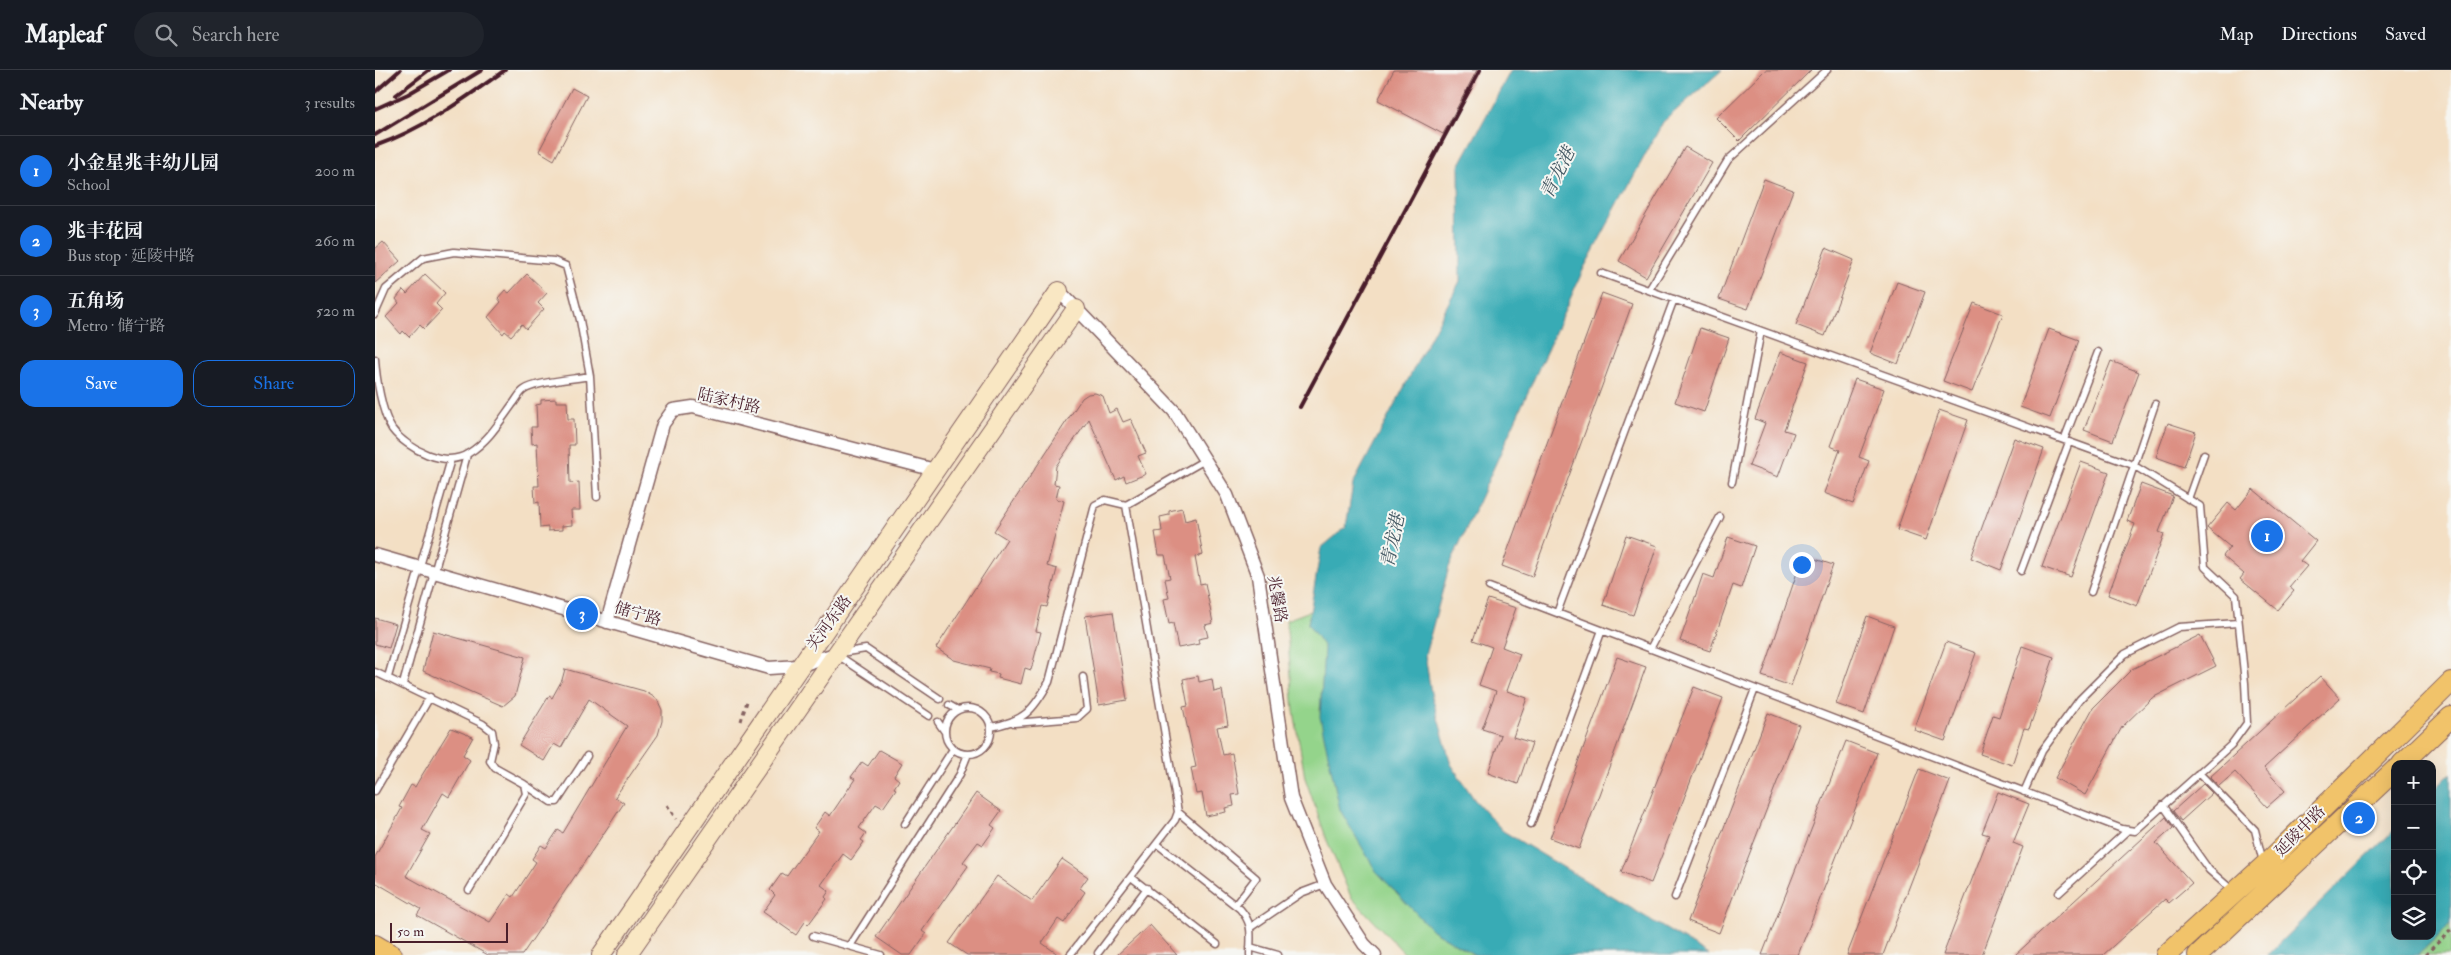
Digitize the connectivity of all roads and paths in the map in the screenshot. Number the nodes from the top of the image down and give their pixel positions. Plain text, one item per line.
1 (1827, 70) edge
2 (1601, 273) dead end
3 (1649, 290) junction
4 (1059, 291) joint
5 (1674, 299) junction
6 (1076, 309) junction
7 (375, 314) edge
8 (1761, 330) junction
9 (2098, 352) dead end
10 (375, 359) edge
11 (591, 376) junction
12 (2155, 404) dead end
13 (2067, 441) junction
14 (2204, 454) dead end
15 (467, 455) junction
16 (451, 459) junction
17 (1205, 460) junction
18 (2133, 465) junction
19 (935, 470) junction
20 (1732, 482) dead end
21 (597, 497) dead end
22 (2188, 499) junction
23 (1126, 505) junction
24 (1720, 517) dead end
25 (375, 555) edge
26 (420, 568) junction
27 (2021, 572) dead end
28 (435, 573) junction
29 (1489, 587) dead end
30 (2091, 592) dead end
31 (1557, 613) junction
32 (607, 622) junction
33 (2238, 623) junction
34 (1602, 630) junction
35 (1650, 649) junction
36 (835, 654) junction
37 (798, 666) junction
38 (375, 672) edge
39 (389, 677) junction
40 (1083, 677) dead end
41 (2451, 682) edge
42 (403, 684) junction
43 (1755, 689) junction
44 (430, 697) junction
45 (941, 699) dead end
46 (949, 705) dead end
47 (958, 710) junction
48 (929, 716) dead end
49 (2451, 717) edge
50 (938, 722) dead end
51 (1013, 723) junction
52 (991, 727) junction
53 (945, 732) junction
54 (953, 749) junction
55 (968, 754) junction
56 (587, 756) dead end
57 (2406, 760) edge
58 (2199, 773) junction
59 (2391, 773) edge
60 (524, 784) junction
61 (375, 791) edge
62 (2024, 792) junction
63 (2163, 805) junction
64 (1178, 812) junction
65 (905, 824) dead end
66 (1531, 824) dead end
67 (2128, 830) junction
68 (1157, 844) junction
69 (1131, 876) junction
70 (1325, 884) junction
71 (1147, 888) junction
72 (2253, 888) junction
73 (469, 890) dead end
74 (2059, 893) dead end
75 (1675, 897) dead end
76 (1235, 905) junction
77 (1251, 926) junction
78 (2451, 930) edge
79 (813, 936) dead end
80 (1217, 944) dead end
81 (375, 945) edge
82 (850, 946) junction
83 (1250, 947) junction
84 (1098, 954) dead end
85 (392, 955) edge
86 (601, 955) edge
87 (627, 955) edge
88 (881, 955) edge
89 (1070, 955) edge
90 (1250, 955) edge
91 (1278, 955) edge
92 (1375, 955) edge
93 (2166, 955) edge
94 (2198, 955) edge
95 (2216, 955) edge
96 (2425, 955) edge

1 - 3 lane
2 - 3 lane
3 - 5 lane
4 - 6 street, 兆馨路
4 - 19 main road, 关河东路
5 - 8 lane
5 - 31 lane
6 - 17 street, 兆馨路
6 - 36 main road, 关河东路
7 - 11 lane
8 - 13 lane
8 - 20 lane
9 - 13 lane
10 - 16 lane
11 - 15 lane
11 - 21 lane
12 - 18 lane
13 - 18 lane
13 - 27 lane
14 - 22 lane
15 - 16 lane
15 - 28 lane
16 - 26 lane
17 - 23 lane
17 - 70 street, 兆馨路
18 - 22 lane
18 - 30 lane
19 - 32 street, 陆家村路
19 - 37 main road, 关河东路
22 - 33 lane
23 - 51 lane
23 - 64 lane
24 - 35 lane
25 - 26 street, 储宁路
26 - 28 street, 储宁路
26 - 39 lane
28 - 32 street, 储宁路
28 - 42 lane
29 - 31 lane
31 - 34 lane
32 - 37 street, 储宁路
33 - 58 lane
33 - 62 lane
34 - 35 lane
34 - 66 lane
35 - 43 lane
36 - 37 street, 储宁路
36 - 45 lane
36 - 48 lane
36 - 87 main road, 关河东路
37 - 86 main road, 关河东路
38 - 39 lane
39 - 42 lane
40 - 51 lane
41 - 72 main road, 延陵中路
42 - 44 lane
43 - 62 lane
43 - 75 lane
44 - 60 lane
44 - 61 lane
46 - 47 lane
47 - 52 lane
47 - 53 lane
49 - 57 main road
50 - 53 lane
51 - 52 lane
52 - 55 lane
53 - 54 lane
54 - 55 lane
54 - 65 lane
55 - 82 lane
56 - 60 lane
58 - 63 lane
58 - 72 lane
59 - 72 main road, 延陵中路
60 - 73 lane
62 - 67 lane
63 - 67 lane
63 - 72 lane
64 - 68 lane
64 - 76 lane
67 - 74 lane
68 - 69 lane
68 - 76 lane
69 - 71 lane
69 - 89 lane
70 - 77 lane
70 - 92 street, 兆馨路
71 - 80 lane
71 - 84 lane
72 - 93 main road, 延陵中路
72 - 94 main road, 延陵中路
72 - 95 main road
76 - 77 lane
77 - 83 lane
78 - 96 path
79 - 82 lane
81 - 85 main road
82 - 88 lane
83 - 90 lane
83 - 91 lane

